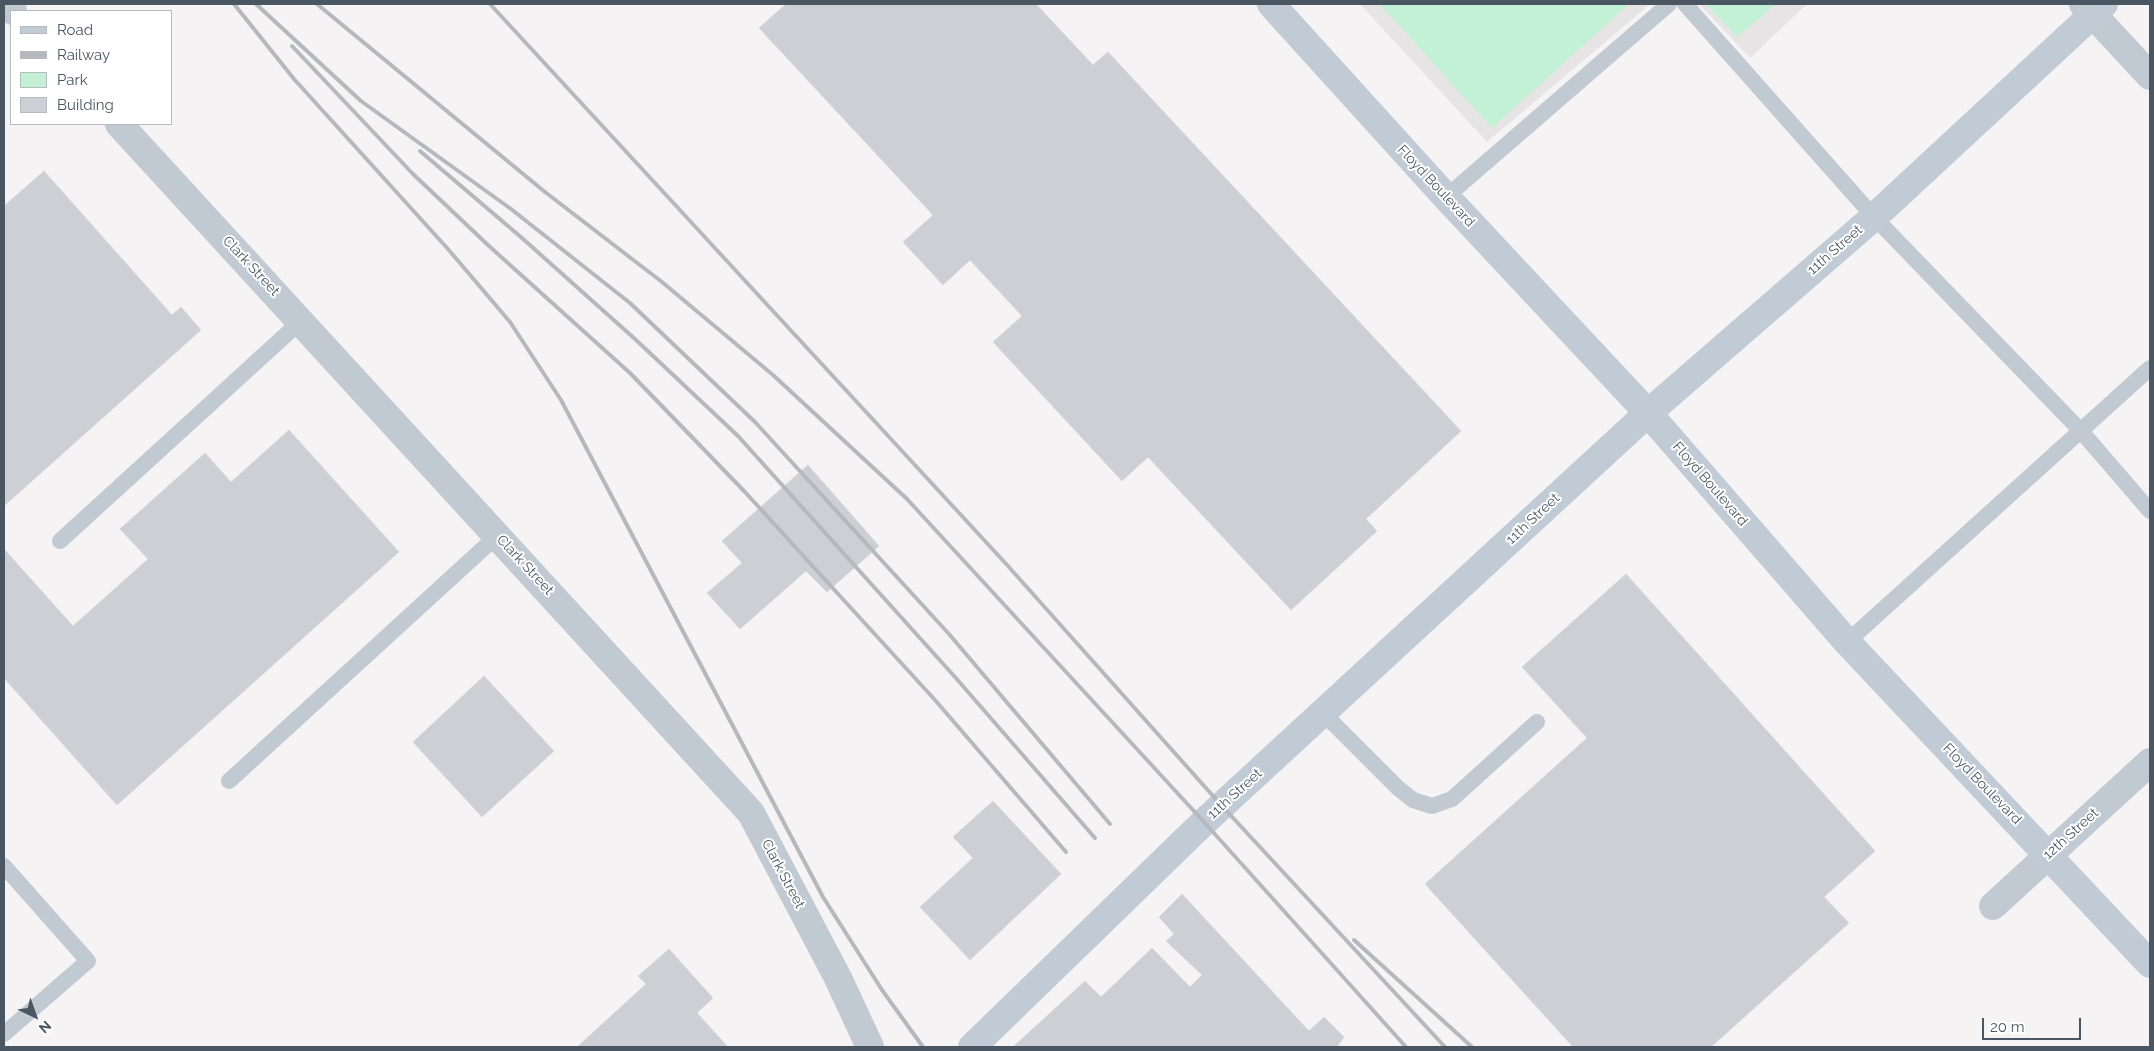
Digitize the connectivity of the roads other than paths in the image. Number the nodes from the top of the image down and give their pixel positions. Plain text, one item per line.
1 (1271, 4) edge
2 (1669, 4) edge
3 (1685, 4) edge
4 (2093, 7) edge
5 (2150, 76) edge
6 (120, 125) edge
7 (1446, 197) junction
8 (1874, 217) junction
9 (301, 321) junction
10 (2150, 368) edge
11 (1648, 412) junction
12 (2080, 431) junction
13 (2150, 511) edge
14 (498, 535) junction
15 (60, 541) dead end
16 (1847, 642) junction
17 (1323, 713) junction
18 (1537, 722) dead end
19 (2150, 762) edge
20 (229, 781) dead end
21 (2049, 854) junction
22 (4, 866) edge
23 (1992, 906) dead end
24 (2150, 964) edge
25 (4, 1034) edge
26 (870, 1047) edge
27 (972, 1047) edge

1 - 7 main road, Floyd Boulevard
2 - 7 lane
3 - 8 lane
4 - 5 street
4 - 8 main road, 11th Street
6 - 9 street, Clark Street
7 - 11 main road, Floyd Boulevard
8 - 11 main road, 11th Street
8 - 12 lane
9 - 14 street, Clark Street
9 - 15 lane
10 - 12 lane
11 - 16 main road, Floyd Boulevard
11 - 17 main road, 11th Street
12 - 13 lane
12 - 16 lane
14 - 20 lane
14 - 26 street, Clark Street
16 - 21 main road, Floyd Boulevard
17 - 18 lane
17 - 27 main road, 11th Street
19 - 21 street, 12th Street
21 - 23 street, 12th Street
21 - 24 main road, Floyd Boulevard
22 - 25 lane

